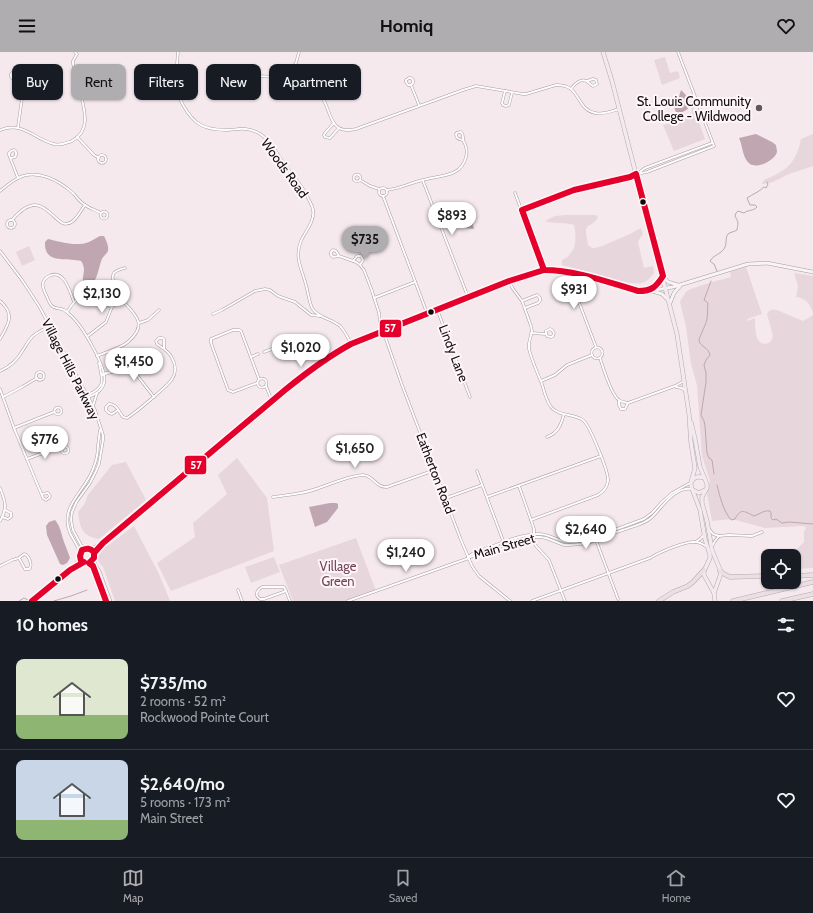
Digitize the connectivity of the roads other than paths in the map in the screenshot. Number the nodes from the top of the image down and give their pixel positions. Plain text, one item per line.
1 (75, 52) edge
2 (178, 52) edge
3 (300, 52) edge
4 (603, 52) edge
5 (678, 52) edge
6 (295, 64) edge
7 (19, 77) joint
8 (587, 81) junction
9 (411, 85) dead end
10 (571, 89) junction
11 (505, 91) junction
12 (512, 93) junction
13 (22, 100) edge
14 (323, 100) edge
15 (419, 105) junction
16 (619, 108) junction
17 (334, 123) junction
18 (18, 127) junction
19 (339, 128) junction
20 (0, 130) edge
21 (77, 137) junction
22 (463, 140) dead end
23 (713, 142) junction
24 (10, 157) dead end
25 (99, 158) dead end
26 (636, 174) junction
27 (18, 178) junction
28 (360, 180) dead end
29 (422, 180) junction
30 (379, 189) junction
31 (387, 190) junction
32 (0, 191) edge
33 (515, 193) dead end
34 (383, 196) junction
35 (85, 205) junction
36 (522, 210) junction
37 (101, 213) dead end
38 (12, 220) junction
39 (1, 253) edge
40 (339, 256) dead end
41 (353, 261) junction
42 (360, 265) junction
43 (125, 268) dead end
44 (544, 270) junction
45 (813, 272) edge
46 (574, 273) junction
47 (663, 276) junction
48 (509, 281) junction
49 (415, 282) junction
50 (681, 285) junction
51 (666, 288) junction
52 (650, 291) junction
53 (468, 297) junction
54 (120, 298) junction
55 (374, 298) junction
56 (0, 301) edge
57 (522, 301) junction
58 (74, 302) junction
59 (670, 303) junction
60 (112, 307) junction
61 (525, 308) junction
62 (437, 309) junction
63 (159, 310) dead end
64 (67, 312) junction
65 (427, 313) junction
66 (213, 314) dead end
67 (321, 317) junction
68 (139, 323) junction
69 (50, 326) junction
70 (383, 331) junction
71 (532, 333) junction
72 (546, 334) dead end
73 (88, 336) junction
74 (0, 339) edge
75 (351, 344) junction
76 (596, 347) junction
77 (164, 349) junction
78 (264, 352) dead end
79 (258, 354) dead end
80 (592, 355) junction
81 (97, 356) junction
82 (251, 357) junction
83 (600, 358) junction
84 (321, 362) junction
85 (0, 371) edge
86 (103, 374) junction
87 (37, 378) dead end
88 (259, 379) junction
89 (684, 380) junction
90 (540, 381) junction
91 (257, 383) junction
92 (266, 386) junction
93 (675, 386) junction
94 (0, 389) edge
95 (686, 391) junction
96 (97, 393) junction
97 (88, 396) junction
98 (3, 397) junction
99 (154, 397) junction
100 (470, 397) dead end
101 (619, 400) junction
102 (272, 401) junction
103 (628, 403) junction
104 (93, 407) junction
105 (118, 410) junction
106 (54, 412) dead end
107 (564, 414) junction
108 (689, 414) junction
109 (14, 428) junction
110 (547, 437) dead end
111 (61, 449) dead end
112 (600, 456) junction
113 (27, 459) junction
114 (435, 470) junction
115 (477, 471) dead end
116 (705, 479) junction
117 (692, 482) junction
118 (482, 485) junction
119 (519, 486) junction
120 (0, 488) edge
121 (706, 489) junction
122 (693, 490) junction
123 (42, 494) dead end
124 (274, 497) dead end
125 (487, 497) junction
126 (446, 498) junction
127 (76, 500) junction
128 (5, 510) junction
129 (2, 517) junction
130 (532, 520) junction
131 (0, 521) edge
132 (708, 528) junction
133 (762, 532) dead end
134 (705, 534) junction
135 (534, 536) junction
136 (719, 536) junction
137 (596, 540) junction
138 (696, 542) junction
139 (103, 543) junction
140 (504, 543) junction
141 (710, 547) junction
142 (85, 548) junction
143 (91, 549) junction
144 (80, 552) junction
145 (94, 553) junction
146 (19, 558) junction
147 (80, 558) junction
148 (468, 558) junction
149 (94, 559) junction
150 (84, 562) junction
151 (89, 563) junction
152 (0, 566) edge
153 (705, 568) junction
154 (720, 569) junction
155 (70, 570) junction
156 (608, 573) junction
157 (813, 575) edge
158 (761, 576) edge
159 (801, 576) edge
160 (705, 578) junction
161 (720, 578) junction
162 (813, 582) edge
163 (238, 590) dead end
164 (561, 590) junction
165 (286, 591) junction
166 (714, 593) junction
167 (813, 594) edge
168 (618, 599) dead end
169 (32, 601) edge
170 (106, 601) edge
171 (110, 601) edge
172 (242, 601) edge
173 (290, 601) edge
174 (348, 601) edge
175 (510, 601) edge
176 (532, 601) edge
177 (565, 601) edge
178 (659, 601) edge
179 (714, 601) edge
180 (733, 601) edge
181 (782, 601) edge

1 - 21 street
2 - 67 street, Woods Road
3 - 6 street
4 - 16 main road
5 - 23 street
7 - 7 street
8 - 8 street
8 - 10 street
9 - 15 street
10 - 12 street
10 - 16 street
11 - 12 street
11 - 12 street
11 - 15 street
13 - 18 street
14 - 17 street
15 - 19 street
16 - 26 main road
17 - 19 street
17 - 19 street
18 - 20 street
18 - 21 street
21 - 25 street
22 - 29 street
23 - 26 street
23 - 26 street
24 - 27 street
26 - 36 street
26 - 47 main road
27 - 32 street
27 - 35 street
28 - 30 street
29 - 31 street
29 - 53 street
30 - 31 street
30 - 34 street
31 - 34 street
33 - 36 street
34 - 49 street
35 - 37 street
35 - 38 street
36 - 44 street
38 - 38 street
39 - 69 street, Village Hills Parkway
40 - 41 street
41 - 42 street
41 - 42 street
42 - 55 street, Eatherton Road
43 - 54 street
44 - 46 street
44 - 48 street
45 - 50 street
46 - 52 street
46 - 76 street
47 - 50 street
47 - 51 main road
47 - 52 street
48 - 53 street
48 - 57 street
49 - 55 street
49 - 65 street
50 - 51 street
50 - 59 street
51 - 52 street
51 - 59 main road
52 - 59 street
53 - 62 street
54 - 60 street
54 - 68 street
55 - 70 street, Eatherton Road
56 - 74 street
57 - 61 street
57 - 61 street
58 - 60 street
58 - 64 street
58 - 64 street
59 - 89 main road
60 - 73 street
61 - 71 street
62 - 65 street
62 - 100 street, Lindy Lane
63 - 68 street
64 - 73 street
65 - 70 street
66 - 67 street
67 - 75 street, Woods Road
68 - 81 street
69 - 85 street
69 - 97 street, Village Hills Parkway
70 - 75 street
70 - 114 street, Eatherton Road
71 - 72 street
71 - 90 street
73 - 81 street
75 - 84 street
76 - 80 street
76 - 83 street
77 - 77 street
77 - 99 street
78 - 84 street
79 - 82 street
80 - 83 street
80 - 90 street
81 - 86 street
82 - 88 street
82 - 91 street
83 - 101 street
84 - 102 street
86 - 96 street
86 - 97 street
86 - 99 street
87 - 98 street
88 - 91 street
88 - 92 street
89 - 93 street
89 - 95 main road
90 - 107 street
91 - 92 street
92 - 102 street
93 - 95 street
93 - 103 street
94 - 98 street
95 - 108 main road
96 - 97 street
96 - 104 street
97 - 104 street, Village Hills Parkway
98 - 109 street
99 - 105 street
101 - 103 street
101 - 103 street
102 - 139 street
104 - 127 street, Village Hills Parkway
105 - 105 street
106 - 109 street
107 - 110 street
107 - 112 street
108 - 116 main road
108 - 117 main road
109 - 113 street
111 - 113 street
112 - 119 street
112 - 130 street
113 - 123 street
114 - 124 street
114 - 126 street, Eatherton Road
115 - 118 street
116 - 117 main road
116 - 121 main road
117 - 122 main road
117 - 135 street, Main Street
118 - 125 street
118 - 126 street
119 - 125 street
119 - 130 street
120 - 128 street
121 - 122 main road
121 - 132 main road
122 - 134 main road
122 - 137 street, Main Street
125 - 140 street
126 - 148 street, Eatherton Road
127 - 142 street, Village Hills Parkway
127 - 144 street, Village Hills Parkway
128 - 129 street
128 - 129 street
129 - 131 street
130 - 135 street
132 - 136 street
132 - 141 main road
133 - 136 street
134 - 138 street
134 - 141 main road
135 - 137 street, Main Street
135 - 140 street, Main Street
135 - 164 street
136 - 141 street
137 - 156 street
138 - 141 street
138 - 156 street
139 - 143 street
139 - 145 street
140 - 148 street, Main Street
141 - 153 main road
141 - 154 main road
142 - 143 street
142 - 144 street
143 - 145 street
144 - 147 street
145 - 149 street
146 - 146 street
146 - 152 street
147 - 150 street
147 - 155 street
148 - 174 street, Main Street
148 - 175 street, Eatherton Road
149 - 151 street
149 - 171 street
150 - 151 street
150 - 155 street
151 - 170 street
153 - 154 main road
153 - 160 main road
153 - 178 highway
154 - 158 highway
154 - 161 main road
155 - 169 street
156 - 164 street
156 - 168 street
157 - 159 highway
160 - 161 main road
160 - 166 main road
161 - 166 main road
162 - 180 highway
163 - 172 street
164 - 176 street
164 - 177 street
165 - 165 street
165 - 173 street
166 - 179 main road
167 - 181 highway

